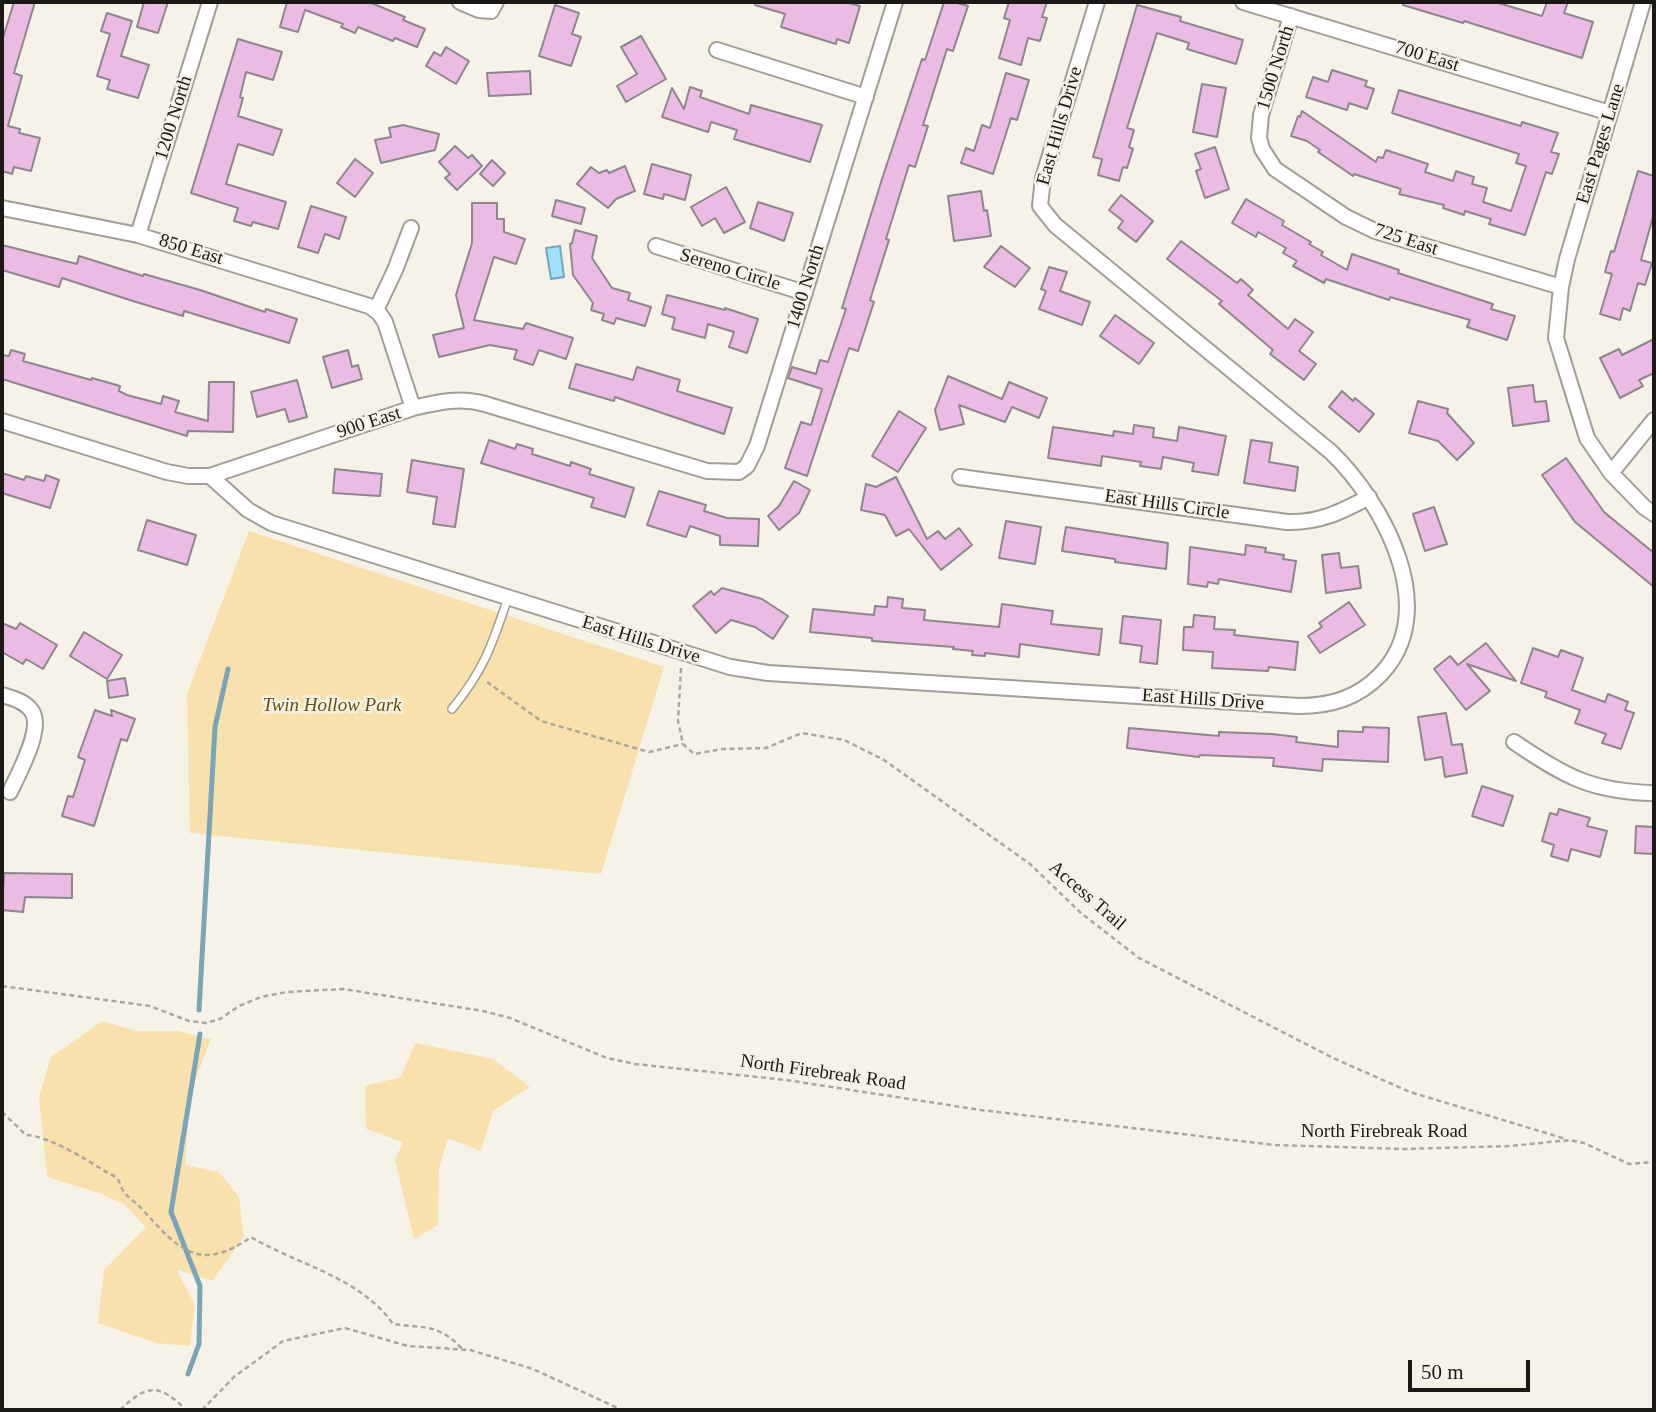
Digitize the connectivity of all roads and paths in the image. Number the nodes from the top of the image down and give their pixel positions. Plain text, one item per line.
1 (210, 2) edge
2 (460, 2) edge
3 (895, 2) edge
4 (1097, 2) edge
5 (1243, 2) edge
6 (1643, 2) edge
7 (494, 6) edge
8 (1291, 16) junction
9 (717, 50) dead end
10 (866, 97) junction
11 (1610, 113) junction
12 (1268, 160) joint
13 (2, 208) edge
14 (411, 228) dead end
15 (138, 235) junction
16 (656, 246) dead end
17 (1561, 287) junction
18 (805, 293) junction
19 (376, 310) junction
20 (413, 408) junction
21 (1654, 420) edge
22 (2, 421) edge
23 (738, 472) joint
24 (1611, 473) junction
25 (210, 476) junction
26 (960, 477) dead end
27 (1369, 497) junction
28 (1654, 514) edge
29 (508, 598) junction
30 (682, 653) junction
31 (478, 675) junction
32 (2, 695) edge
33 (452, 709) dead end
34 (1514, 742) dead end
35 (683, 744) junction
36 (10, 792) dead end
37 (1654, 793) edge
38 (2, 986) edge
39 (2, 1112) edge
40 (1570, 1140) junction
41 (1654, 1162) edge
42 (463, 1350) junction
43 (120, 1410) edge
44 (187, 1410) edge
45 (202, 1410) edge
46 (622, 1410) edge

1 - 15 street, 1200 North
2 - 7 street
3 - 10 street, 1400 North
4 - 27 street, East Hills Drive
5 - 8 street, 700 East
6 - 11 street, East Pages Lane
8 - 11 street, 700 East
8 - 12 street, 1500 North
9 - 10 street
10 - 18 street, 1400 North
11 - 17 street, East Pages Lane
12 - 17 street, 725 East
13 - 15 street, 850 East
14 - 19 street
15 - 19 street, 850 East
16 - 18 street, Sereno Circle
17 - 24 street, East Pages Lane
18 - 23 street, 1400 North
19 - 20 street
20 - 23 street, 900 East
20 - 25 street, 900 East
21 - 24 street
22 - 25 street, 900 East
24 - 28 street, East Pages Lane
25 - 29 street, East Hills Drive
26 - 27 street, East Hills Circle
27 - 30 street, East Hills Drive
29 - 30 street, East Hills Drive
29 - 31 lane
30 - 35 path
31 - 33 lane
31 - 35 path
32 - 36 street
34 - 37 street
35 - 40 path, Access Trail
38 - 40 path, North Firebreak Road
39 - 42 path
40 - 41 path, North Firebreak Road
42 - 45 path
42 - 46 path
43 - 44 path

